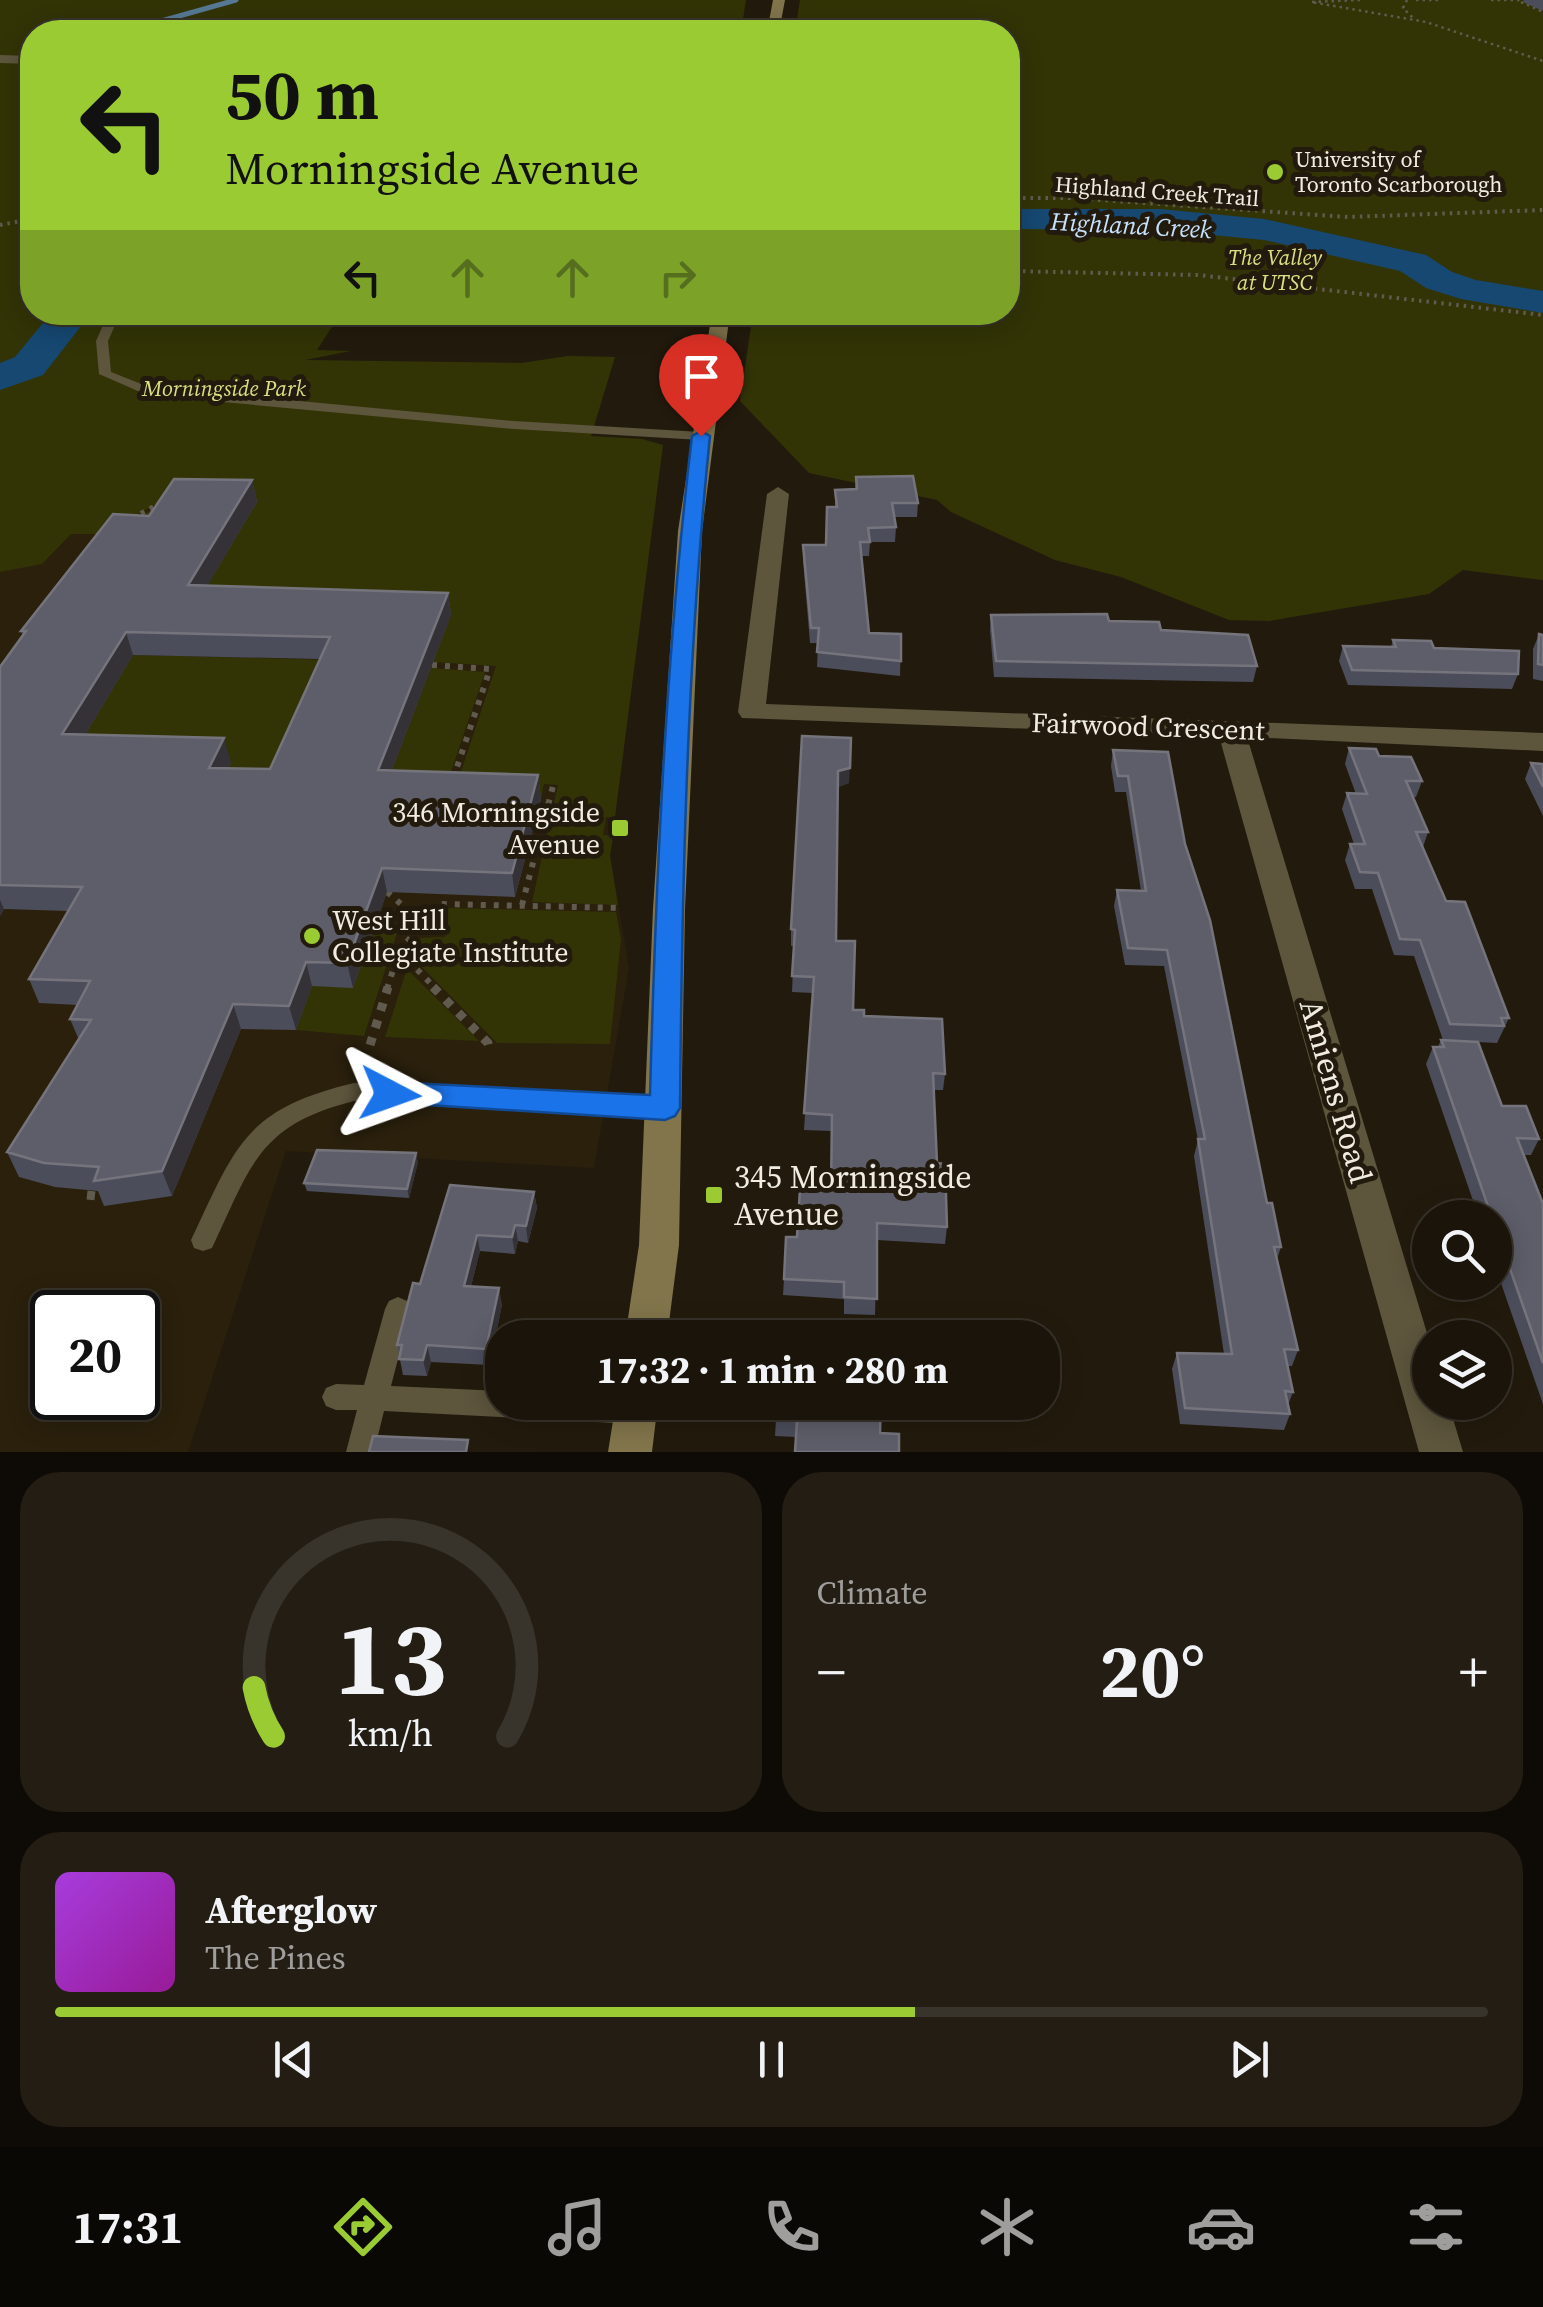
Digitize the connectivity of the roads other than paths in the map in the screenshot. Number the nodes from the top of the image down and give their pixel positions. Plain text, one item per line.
1 (109, 325) edge
2 (719, 325) edge
3 (704, 422) junction
4 (778, 494) dead end
5 (1230, 730) junction
6 (1543, 742) edge
7 (665, 1108) junction
8 (204, 1240) dead end
9 (398, 1309) dead end
10 (649, 1320) edge
11 (336, 1396) dead end
12 (374, 1398) junction
13 (634, 1422) edge
14 (360, 1452) edge
15 (1441, 1452) edge

1 - 3 lane
2 - 3 main road
3 - 7 main road
4 - 5 street, Fairwood Crescent
5 - 6 street, Fairwood Crescent
5 - 15 street, Amiens Road
7 - 8 lane
7 - 10 main road
9 - 12 lane
11 - 12 lane
12 - 13 lane
12 - 14 lane

